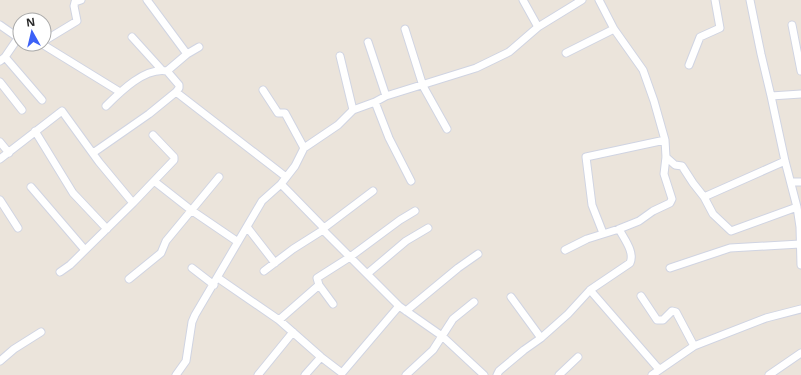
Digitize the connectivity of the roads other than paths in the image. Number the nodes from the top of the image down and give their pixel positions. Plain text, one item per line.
1 (81, 0) edge
2 (147, 0) edge
3 (523, 0) edge
4 (582, 0) edge
5 (599, 0) edge
6 (715, 0) edge
7 (750, 0) edge
8 (792, 24) dead end
9 (0, 25) edge
10 (538, 27) junction
11 (405, 29) dead end
12 (614, 29) junction
13 (12, 34) edge
14 (52, 36) edge
15 (132, 37) dead end
16 (368, 42) dead end
17 (12, 47) edge
18 (199, 47) dead end
19 (52, 50) edge
20 (566, 53) dead end
21 (187, 54) junction
22 (340, 56) dead end
23 (2, 59) edge
24 (689, 65) dead end
25 (164, 70) junction
26 (801, 71) edge
27 (0, 82) edge
28 (423, 86) junction
29 (262, 90) dead end
30 (120, 92) junction
31 (176, 92) junction
32 (801, 94) edge
33 (386, 96) junction
34 (772, 96) junction
35 (42, 100) dead end
36 (375, 102) junction
37 (106, 106) dead end
38 (22, 110) dead end
39 (353, 110) junction
40 (447, 129) dead end
41 (35, 131) junction
42 (153, 135) dead end
43 (664, 140) junction
44 (0, 142) edge
45 (304, 148) junction
46 (9, 153) junction
47 (93, 153) junction
48 (666, 157) junction
49 (0, 159) edge
50 (784, 160) junction
51 (220, 177) dead end
52 (286, 177) junction
53 (154, 181) junction
54 (411, 181) dead end
55 (790, 182) junction
56 (801, 182) edge
57 (281, 184) junction
58 (31, 187) dead end
59 (373, 191) dead end
60 (704, 197) junction
61 (0, 200) edge
62 (133, 203) junction
63 (797, 207) junction
64 (191, 210) junction
65 (415, 211) dead end
66 (247, 227) junction
67 (18, 228) dead end
68 (428, 228) dead end
69 (107, 229) junction
70 (324, 229) junction
71 (619, 229) junction
72 (603, 233) junction
73 (238, 242) junction
74 (800, 244) edge
75 (85, 250) junction
76 (565, 250) dead end
77 (478, 254) dead end
78 (350, 257) junction
79 (275, 263) junction
80 (801, 265) edge
81 (192, 268) dead end
82 (670, 268) dead end
83 (264, 271) dead end
84 (60, 272) dead end
85 (367, 274) junction
86 (129, 279) dead end
87 (216, 281) junction
88 (319, 286) junction
89 (590, 290) junction
90 (641, 296) dead end
91 (511, 297) dead end
92 (474, 302) dead end
93 (333, 304) dead end
94 (400, 306) junction
95 (801, 309) edge
96 (406, 310) junction
97 (279, 320) junction
98 (41, 332) dead end
99 (293, 332) junction
100 (442, 336) junction
101 (541, 338) junction
102 (694, 346) junction
103 (801, 353) edge
104 (321, 357) junction
105 (578, 357) dead end
106 (0, 361) edge
107 (660, 369) junction
108 (176, 375) edge
109 (258, 375) edge
110 (305, 375) edge
111 (406, 375) edge
112 (484, 375) edge
113 (497, 375) edge
114 (559, 375) edge
115 (652, 375) edge
116 (769, 375) edge

1 - 14 street
2 - 21 street
3 - 10 street
4 - 10 street
5 - 12 street
6 - 24 street
7 - 34 street
8 - 26 street
9 - 13 street
10 - 28 street
11 - 28 street
12 - 20 street
12 - 43 street
15 - 25 street
16 - 33 street
17 - 23 street
18 - 21 street
19 - 30 street
21 - 25 street
22 - 39 street
23 - 35 street
25 - 30 street
25 - 31 street
27 - 38 street
28 - 33 street
28 - 40 street
29 - 45 street
30 - 37 street
31 - 47 street
31 - 52 street
32 - 34 street
33 - 36 street
34 - 50 street
36 - 39 street
36 - 54 street
39 - 45 street
41 - 46 street
41 - 47 street
41 - 69 street
42 - 53 street
43 - 48 street
43 - 72 street
44 - 46 street
45 - 52 street
46 - 49 street
47 - 62 street
48 - 60 street
48 - 71 street
50 - 55 street
50 - 60 street
51 - 64 street
52 - 57 street
53 - 62 street
53 - 64 street
55 - 56 street
55 - 63 street
57 - 66 street
57 - 70 street
58 - 75 street
59 - 70 street
60 - 63 street
61 - 67 street
62 - 69 street
63 - 74 street
64 - 73 street
64 - 86 street
65 - 78 street
66 - 73 street
66 - 79 street
68 - 85 street
69 - 75 street
70 - 78 street
70 - 79 street
71 - 72 street
71 - 89 street
72 - 76 street
73 - 87 street
74 - 80 street
74 - 82 street
75 - 84 street
77 - 96 street
78 - 85 street
78 - 88 street
79 - 83 street
81 - 87 street
85 - 94 street
87 - 97 street
87 - 108 street
88 - 93 street
88 - 97 street
89 - 101 street
89 - 107 street
90 - 102 street
91 - 101 street
92 - 100 street
94 - 96 street
94 - 104 street
95 - 102 street
96 - 100 street
97 - 99 street
98 - 106 street
99 - 104 street
99 - 109 street
100 - 111 street
100 - 112 street
101 - 113 street
102 - 107 street
103 - 116 street
104 - 110 street
105 - 114 street
107 - 115 street

